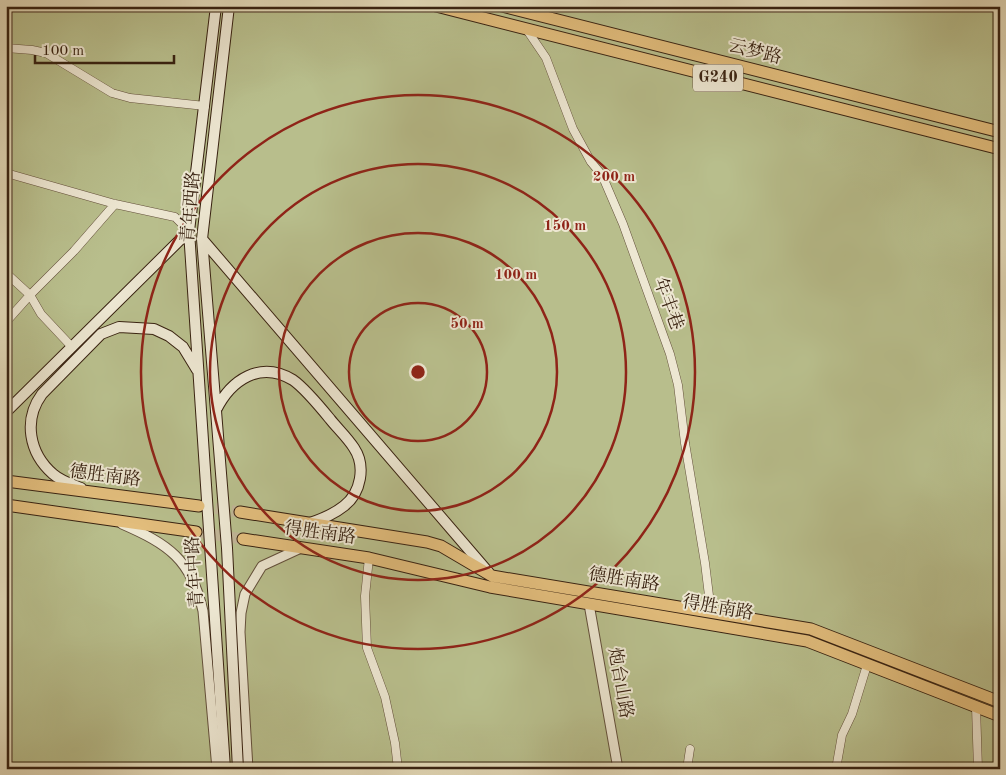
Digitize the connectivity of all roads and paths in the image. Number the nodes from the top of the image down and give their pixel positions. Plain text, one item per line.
1 (216, 6) edge
2 (229, 6) edge
3 (436, 6) edge
4 (502, 6) edge
5 (528, 30) junction
6 (6, 48) edge
7 (205, 106) junction
8 (1000, 132) edge
9 (1000, 149) edge
10 (6, 173) edge
11 (115, 204) junction
12 (189, 231) junction
13 (202, 239) junction
14 (6, 273) edge
15 (30, 295) junction
16 (6, 322) edge
17 (71, 346) junction
18 (198, 374) junction
19 (216, 411) junction
20 (6, 412) edge
21 (6, 481) edge
22 (91, 492) junction
23 (6, 505) edge
24 (199, 506) tunnel mouth
25 (240, 512) tunnel mouth
26 (108, 518) junction
27 (310, 523) junction
28 (196, 532) tunnel mouth
29 (243, 539) tunnel mouth
30 (301, 548) junction
31 (369, 558) junction
32 (492, 576) junction
33 (590, 604) junction
34 (711, 612) junction
35 (867, 665) junction
36 (1000, 702) edge
37 (976, 707) junction
38 (1000, 716) edge
39 (690, 749) dead end
40 (217, 769) edge
41 (225, 769) edge
42 (238, 769) edge
43 (248, 769) edge
44 (398, 769) edge
45 (618, 769) edge
46 (688, 769) edge
47 (836, 769) edge
48 (978, 769) edge

1 - 7 main road, 青年西路
2 - 13 main road, 青年西路
3 - 5 main road, G240
4 - 8 main road, 云梦路 / G240
5 - 9 main road, G240
5 - 34 street, 年丰巷
6 - 7 street
7 - 12 main road, 青年西路
10 - 11 street
11 - 12 street
11 - 15 street
12 - 17 main road
12 - 18 main road, 青年西路
13 - 19 main road, 青年西路
13 - 32 main road
14 - 15 street
15 - 16 street
15 - 17 street
17 - 20 main road
18 - 22 main road
18 - 41 main road, 青年中路
19 - 27 main road
19 - 42 main road, 青年中路, bridge
21 - 22 main road, 德胜南路
22 - 24 main road, 德胜南路
23 - 26 main road
25 - 27 main road, 德胜南路
26 - 28 main road
26 - 40 street
27 - 32 main road, 德胜南路
29 - 30 main road, 得胜南路
30 - 31 main road, 得胜南路
30 - 43 street
31 - 33 main road, 得胜南路
31 - 44 street
32 - 34 main road, 德胜南路
33 - 35 main road, 得胜南路
33 - 45 street, 炮台山路
34 - 36 main road, 德胜南路
35 - 37 main road, 得胜南路
35 - 47 street
37 - 38 main road, 得胜南路
37 - 48 street
39 - 46 street

